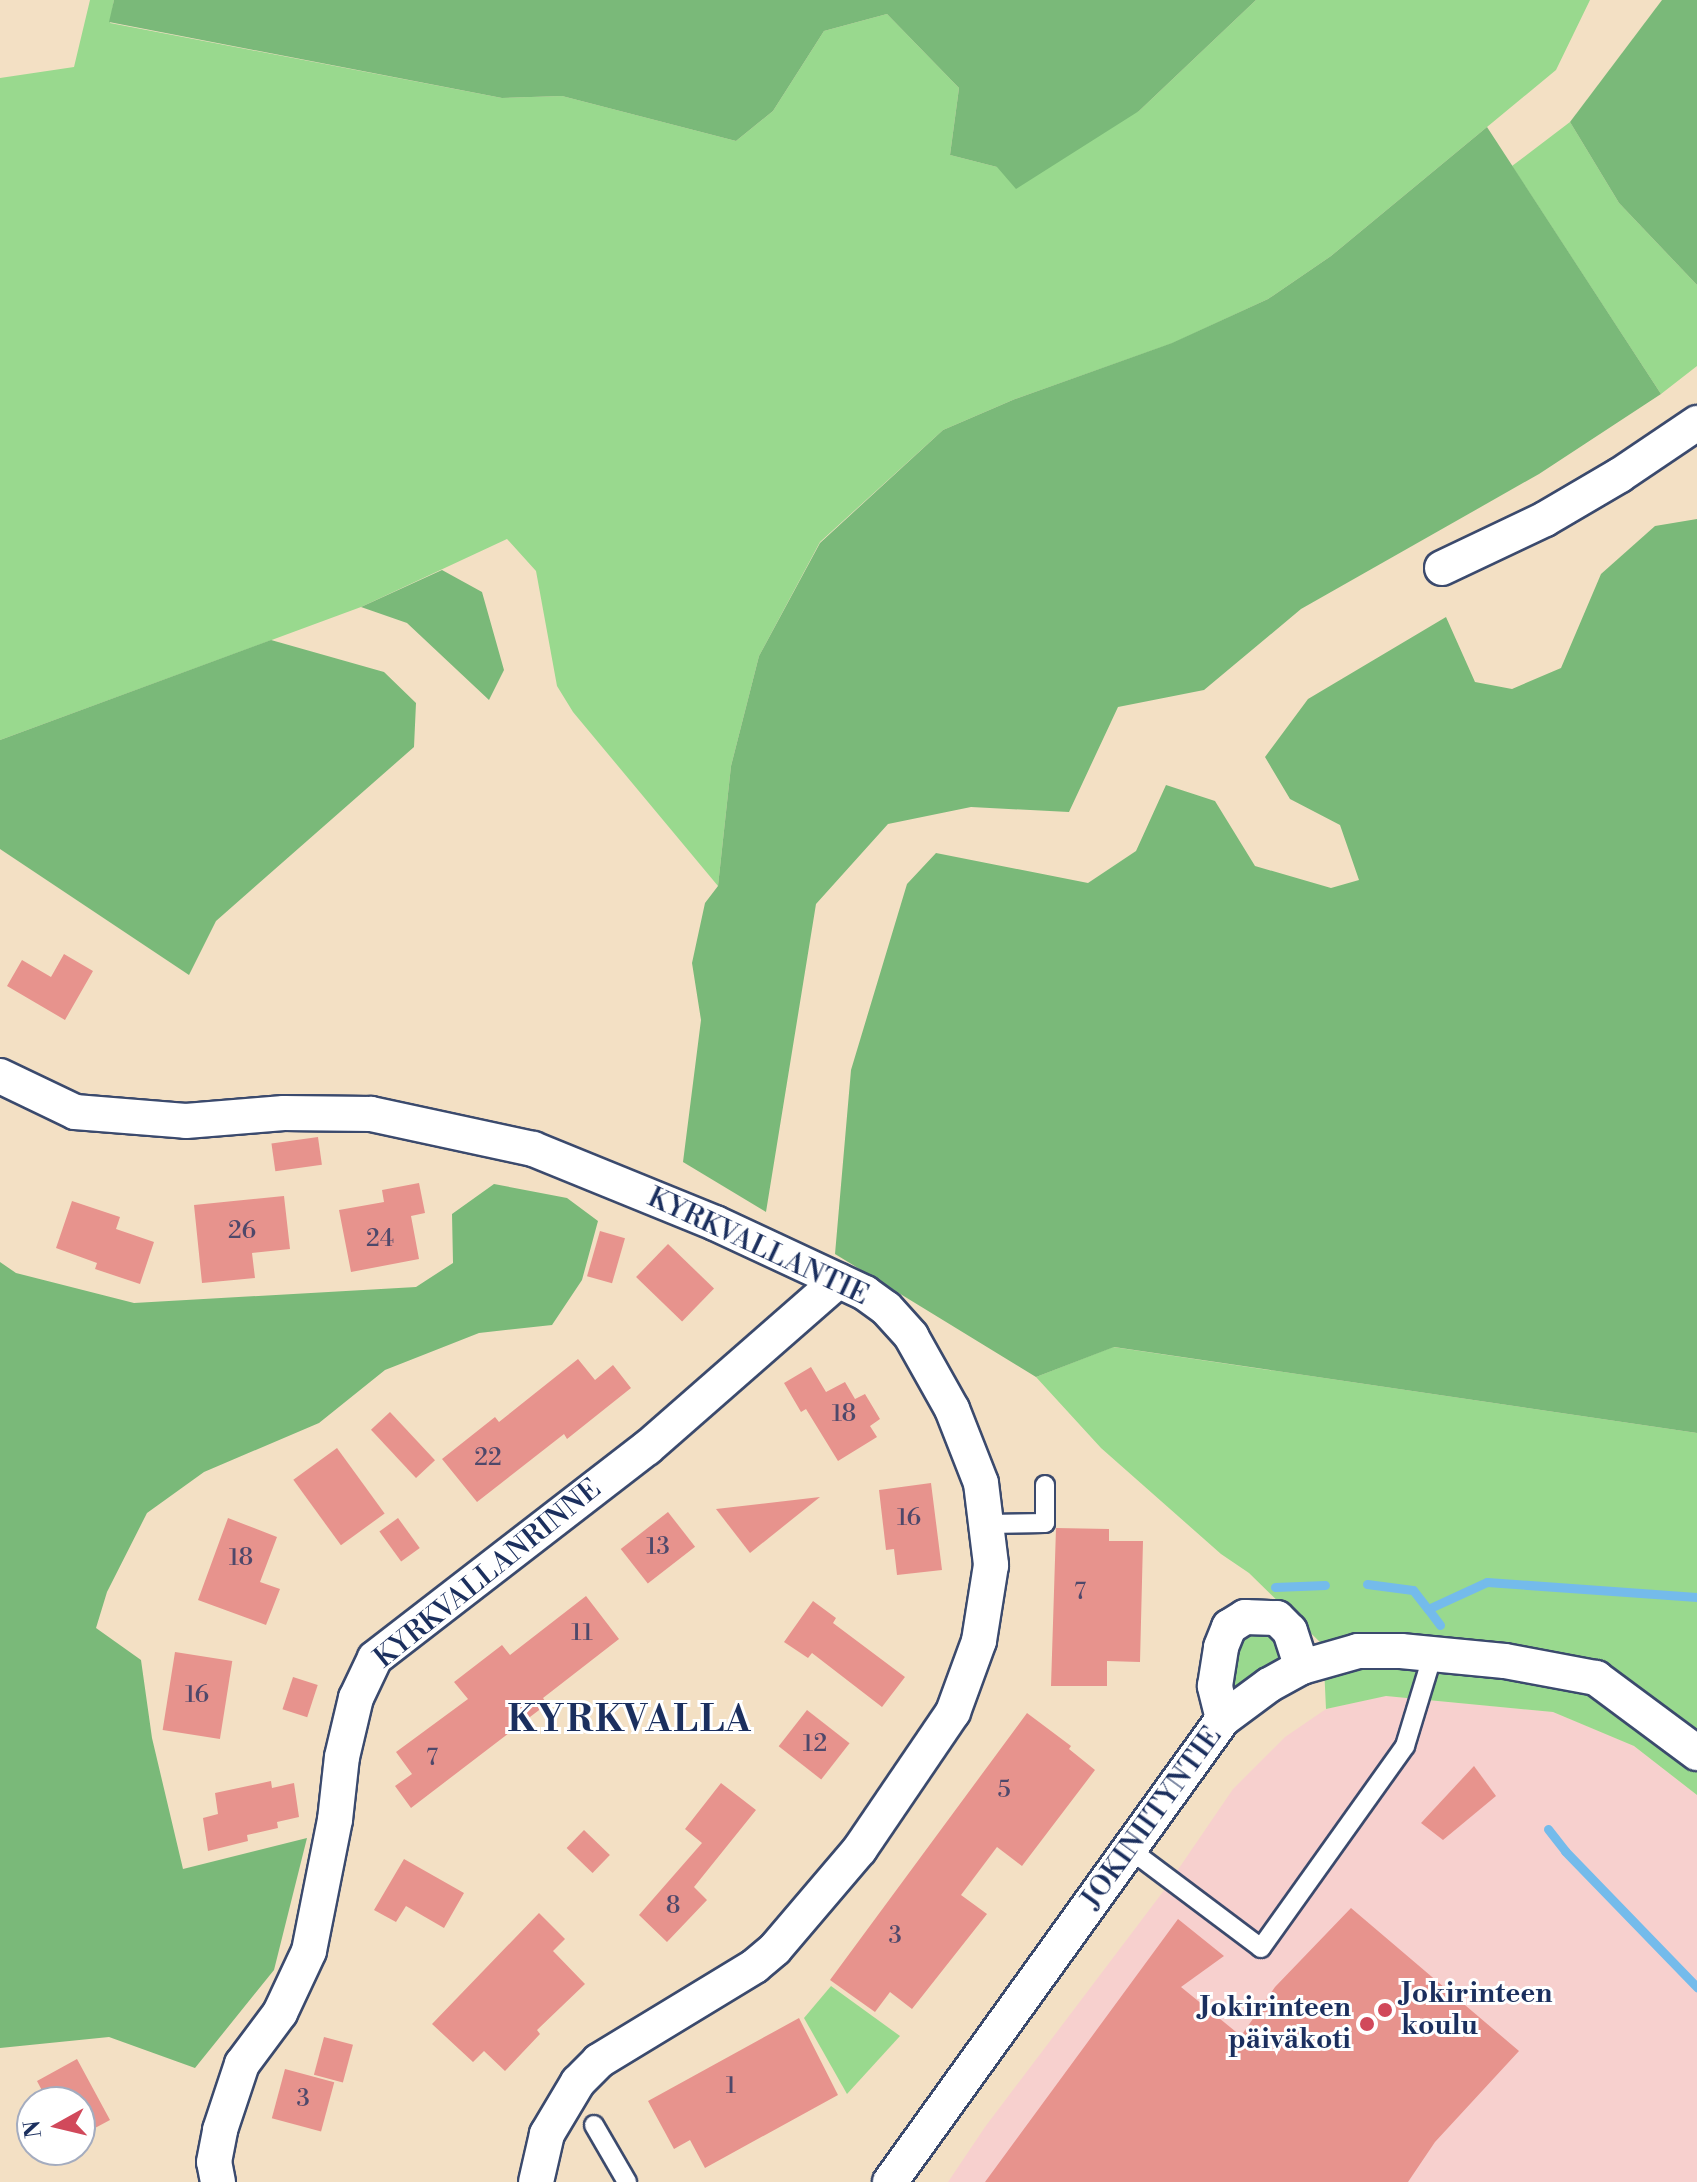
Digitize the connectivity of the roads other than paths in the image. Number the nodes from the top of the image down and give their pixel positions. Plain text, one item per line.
1 (1697, 423) edge
2 (1442, 568) dead end
3 (0, 1076) edge
4 (838, 1281) junction
5 (1045, 1485) dead end
6 (989, 1524) junction
7 (1433, 1654) junction
8 (1302, 1667) junction
9 (1223, 1719) junction
10 (1697, 1753) edge
11 (1128, 1848) junction
12 (594, 2125) dead end
13 (218, 2182) edge
14 (536, 2182) edge
15 (627, 2182) edge
16 (890, 2182) edge

1 - 2 street
3 - 4 street, KYRKVALLANTIE
4 - 6 street, KYRKVALLANTIE
4 - 13 street, KYRKVALLANRINNE
5 - 6 lane
6 - 14 street, KYRKVALLANTIE
7 - 8 street, JOKINIITYNTIE
7 - 10 street, JOKINIITYNTIE
7 - 11 lane
8 - 9 street, JOKINIITYNTIE
8 - 9 street
9 - 11 street, JOKINIITYNTIE
11 - 16 street, JOKINIITYNTIE
12 - 15 lane

